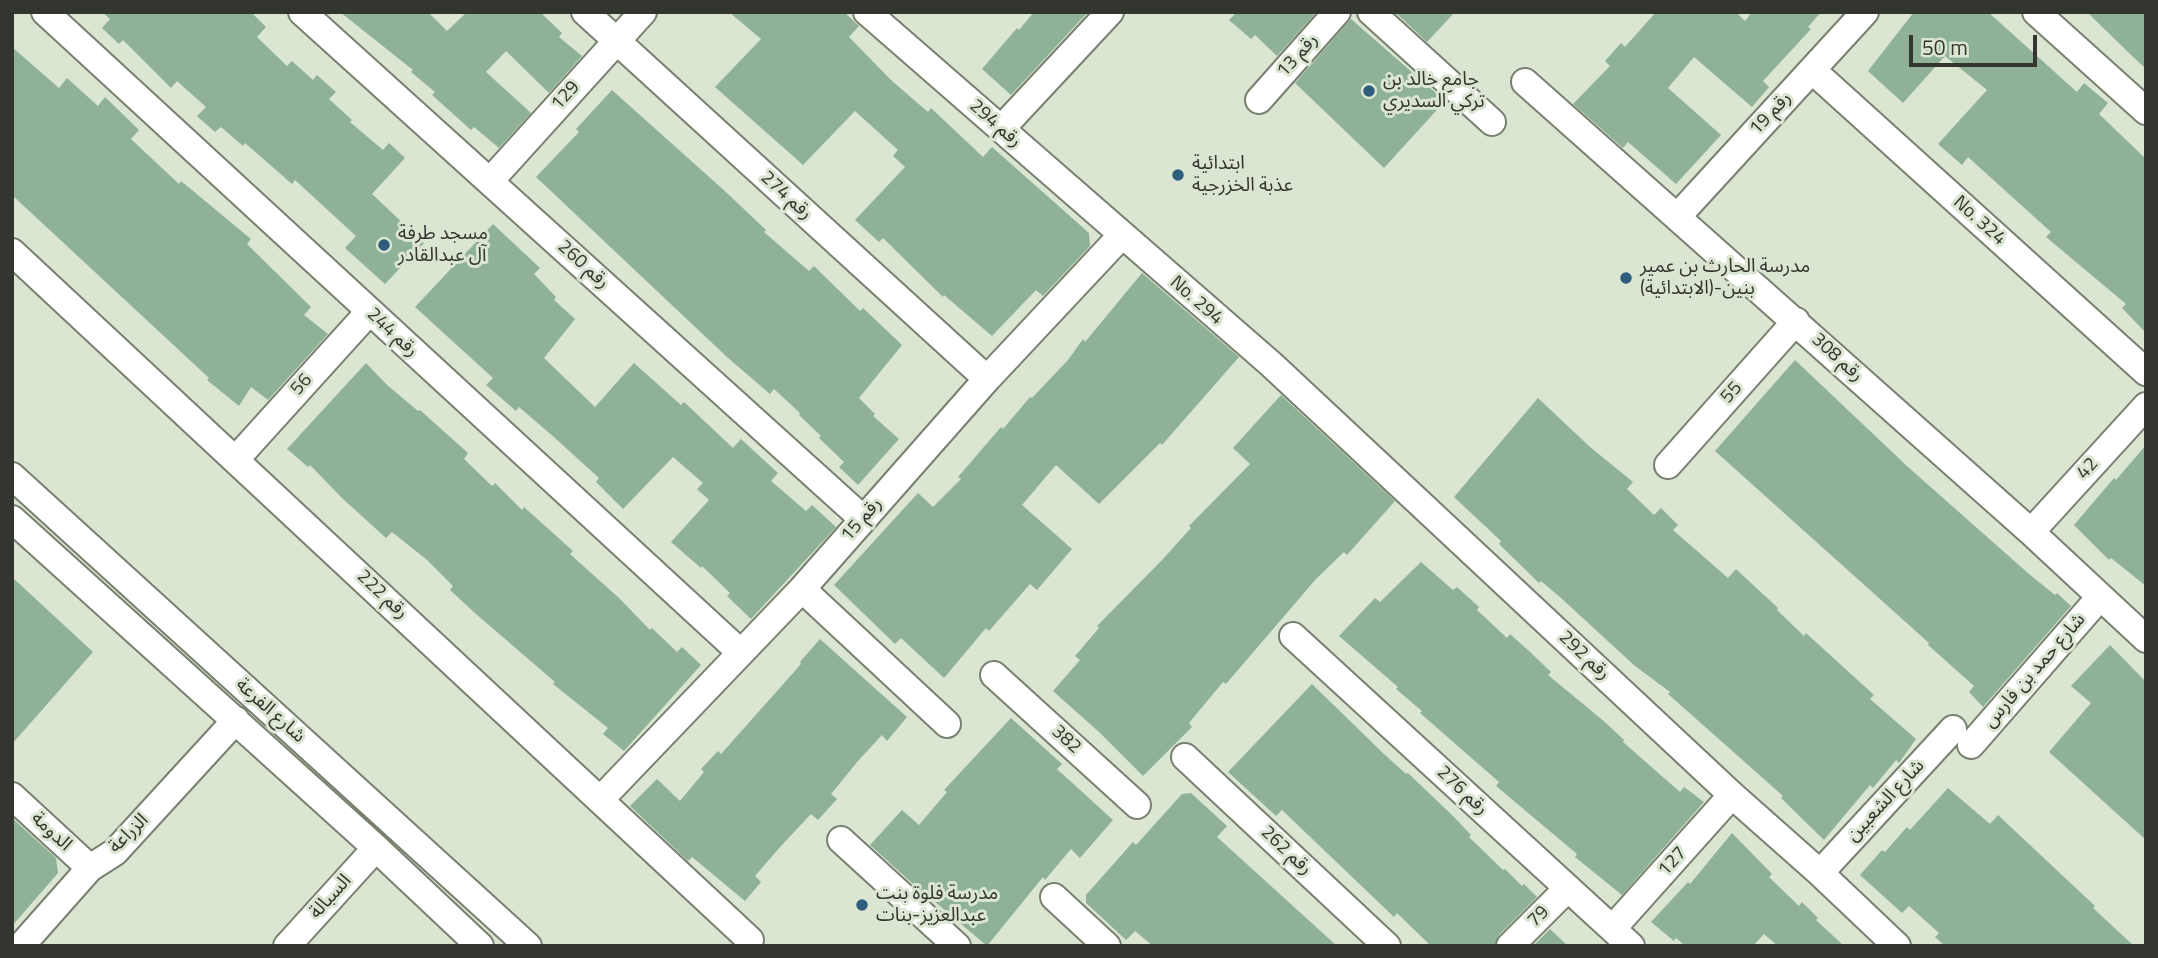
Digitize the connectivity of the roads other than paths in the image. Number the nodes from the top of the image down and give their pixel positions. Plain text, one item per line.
1 (45, 12) edge
2 (302, 12) edge
3 (584, 12) edge
4 (643, 12) edge
5 (867, 12) edge
6 (1110, 12) edge
7 (1337, 12) edge
8 (1371, 12) edge
9 (1865, 12) edge
10 (2036, 12) edge
11 (616, 41) junction
12 (1812, 70) junction
13 (1525, 82) dead end
14 (1259, 100) dead end
15 (2146, 111) edge
16 (1492, 122) dead end
17 (1001, 129) junction
18 (490, 181) junction
19 (1677, 217) junction
20 (1121, 236) junction
21 (12, 252) edge
22 (369, 312) junction
23 (1796, 321) junction
24 (1272, 365) joint
25 (2146, 372) edge
26 (987, 379) junction
27 (2146, 406) edge
28 (236, 459) junction
29 (1668, 465) dead end
30 (12, 476) edge
31 (12, 519) edge
32 (863, 519) junction
33 (2031, 532) junction
34 (802, 589) junction
35 (2100, 597) junction
36 (1293, 636) dead end
37 (2146, 639) edge
38 (740, 652) junction
39 (994, 675) dead end
40 (236, 720) junction
41 (947, 724) dead end
42 (1962, 737) joint
43 (1185, 757) dead end
44 (1732, 795) junction
45 (12, 796) edge
46 (600, 800) junction
47 (1138, 805) dead end
48 (841, 840) dead end
49 (376, 848) junction
50 (90, 868) junction
51 (1820, 873) junction
52 (1568, 888) junction
53 (1054, 897) dead end
54 (750, 940) dead end
55 (1625, 941) edge
56 (27, 944) edge
57 (287, 946) edge
58 (480, 946) edge
59 (528, 946) edge
60 (957, 946) edge
61 (1107, 946) edge
62 (1387, 946) edge
63 (1510, 946) edge
64 (1897, 946) edge

1 - 22 street, رقم 244
2 - 18 street, رقم 260
3 - 11 street, رقم 274
4 - 11 street, 129
5 - 17 street, رقم 294
6 - 17 street
7 - 14 street, رقم 13
8 - 16 street
9 - 12 street, رقم 19
10 - 15 street
11 - 18 street, 129
11 - 26 street, رقم 274
12 - 19 street, رقم 19
12 - 25 street, No. 324
13 - 19 street, رقم 308
17 - 20 street, رقم 294
18 - 32 street, رقم 260
19 - 23 street, رقم 308
20 - 24 street, No. 294
20 - 26 street, رقم 15
21 - 28 street, رقم 222
22 - 28 street, 56
22 - 38 street, رقم 244
23 - 29 street, 55
23 - 33 street, رقم 308
24 - 44 street, رقم 292
26 - 32 street, رقم 15
27 - 33 street, 42
28 - 46 street, رقم 222
30 - 59 street, شارع الفرعة
31 - 40 street, شارع الفرعة
32 - 34 street, رقم 15
33 - 35 street, رقم 308
34 - 38 street, رقم 15
34 - 41 street
35 - 37 street, رقم 308
35 - 42 street, شارع حمد بن فارس
36 - 52 street, رقم 276
38 - 46 street, رقم 15
39 - 47 street, 382
40 - 49 street, شارع الفرعة
40 - 50 street, الزراعة
42 - 51 street, شارع الشعبين
43 - 62 street, رقم 262
44 - 51 street, رقم 292
44 - 55 street, 127
45 - 50 street, الدومة
46 - 54 street, رقم 222
48 - 60 street
49 - 57 street, السبالة
49 - 58 street, شارع الفرعة
50 - 56 street, الزراعة
51 - 64 street, رقم 292
52 - 55 street, رقم 276
52 - 63 street, 79
53 - 61 street

